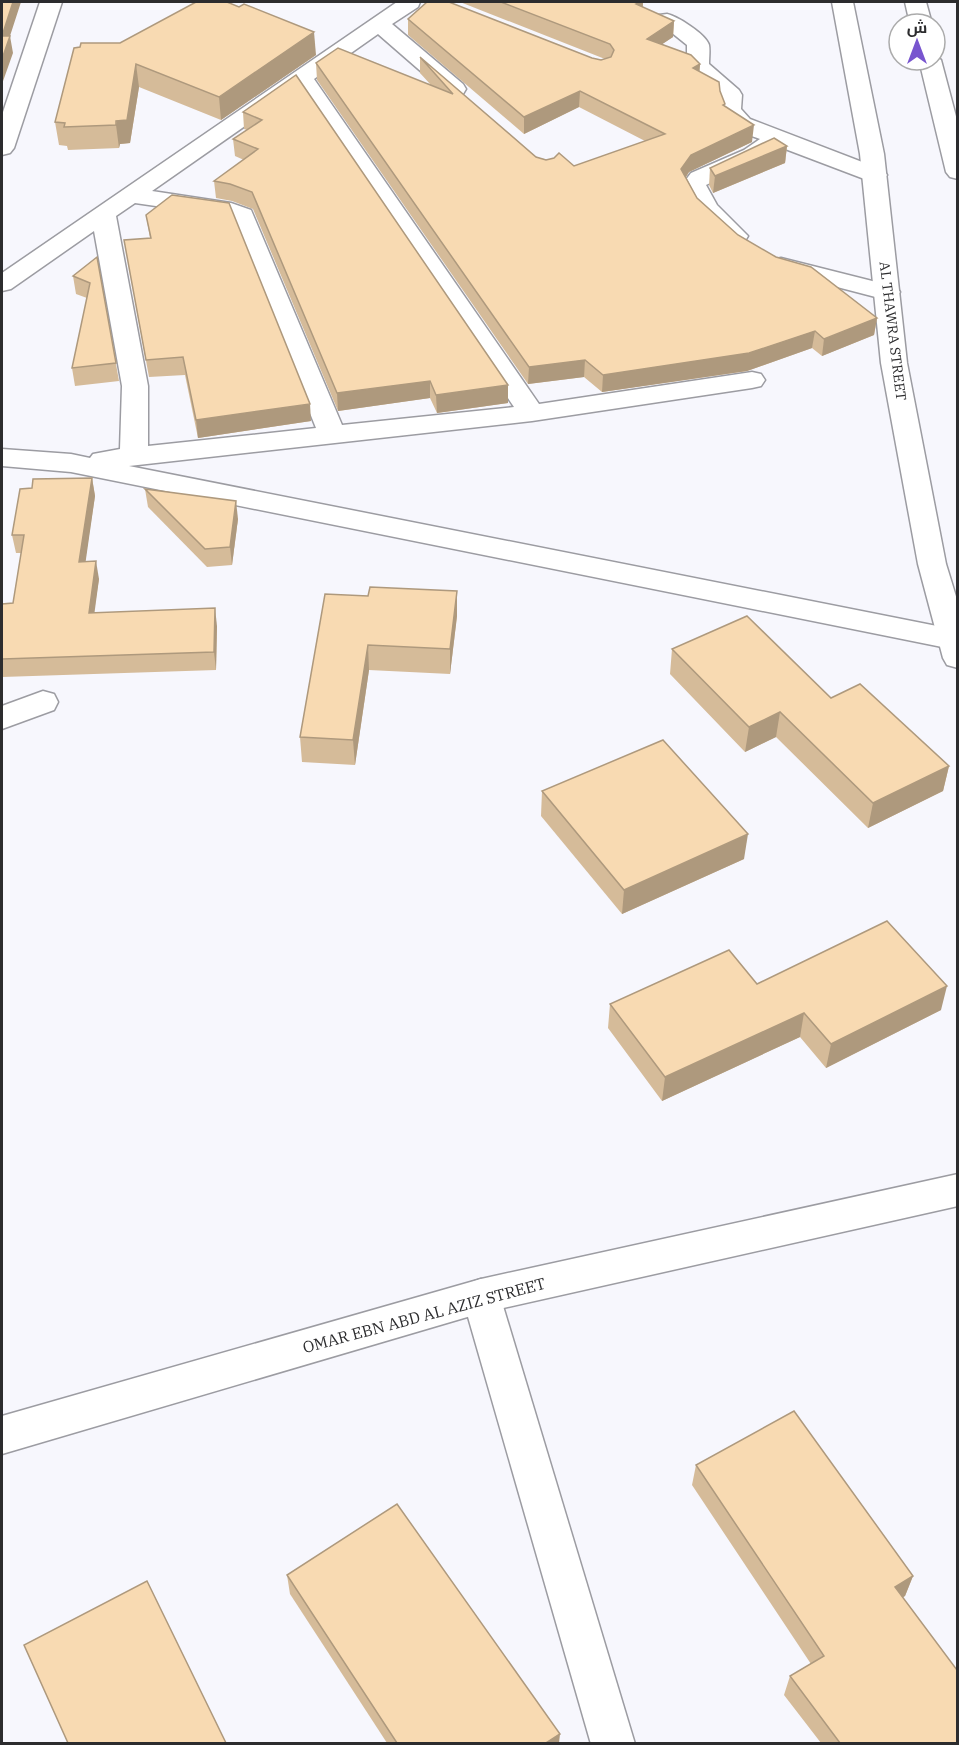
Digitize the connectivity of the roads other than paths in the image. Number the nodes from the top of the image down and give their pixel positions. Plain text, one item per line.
1 (51, 2) edge
2 (410, 2) edge
3 (842, 2) edge
4 (667, 20) edge
5 (379, 24) junction
6 (2, 72) edge
7 (28, 72) junction
8 (933, 72) edge
9 (301, 76) junction
10 (475, 107) edge
11 (778, 138) junction
12 (2, 147) edge
13 (957, 172) edge
14 (874, 175) junction
15 (130, 195) junction
16 (103, 213) junction
17 (2, 284) edge
18 (887, 292) junction
19 (752, 380) dead end
20 (532, 413) junction
21 (332, 435) junction
22 (134, 457) junction
23 (2, 458) edge
24 (71, 464) junction
25 (955, 648) edge
26 (42, 702) dead end
27 (2, 718) edge
28 (957, 1190) edge
29 (481, 1296) junction
30 (2, 1435) edge
31 (613, 1743) edge

1 - 7 street
2 - 5 street
3 - 14 street, AL THAWRA STREET
4 - 11 street
5 - 9 street
5 - 10 street
6 - 7 street
7 - 12 street
8 - 13 street
9 - 15 street
9 - 20 street
11 - 14 street
11 - 18 street
14 - 18 street, AL THAWRA STREET
15 - 16 street
15 - 21 street
16 - 17 street
16 - 22 street
18 - 25 street, AL THAWRA STREET
19 - 20 street
20 - 21 street
21 - 22 street
22 - 24 street
23 - 24 street
24 - 25 street
26 - 27 street
28 - 29 street, OMAR EBN ABD AL AZIZ STREET
29 - 30 street, OMAR EBN ABD AL AZIZ STREET
29 - 31 street

